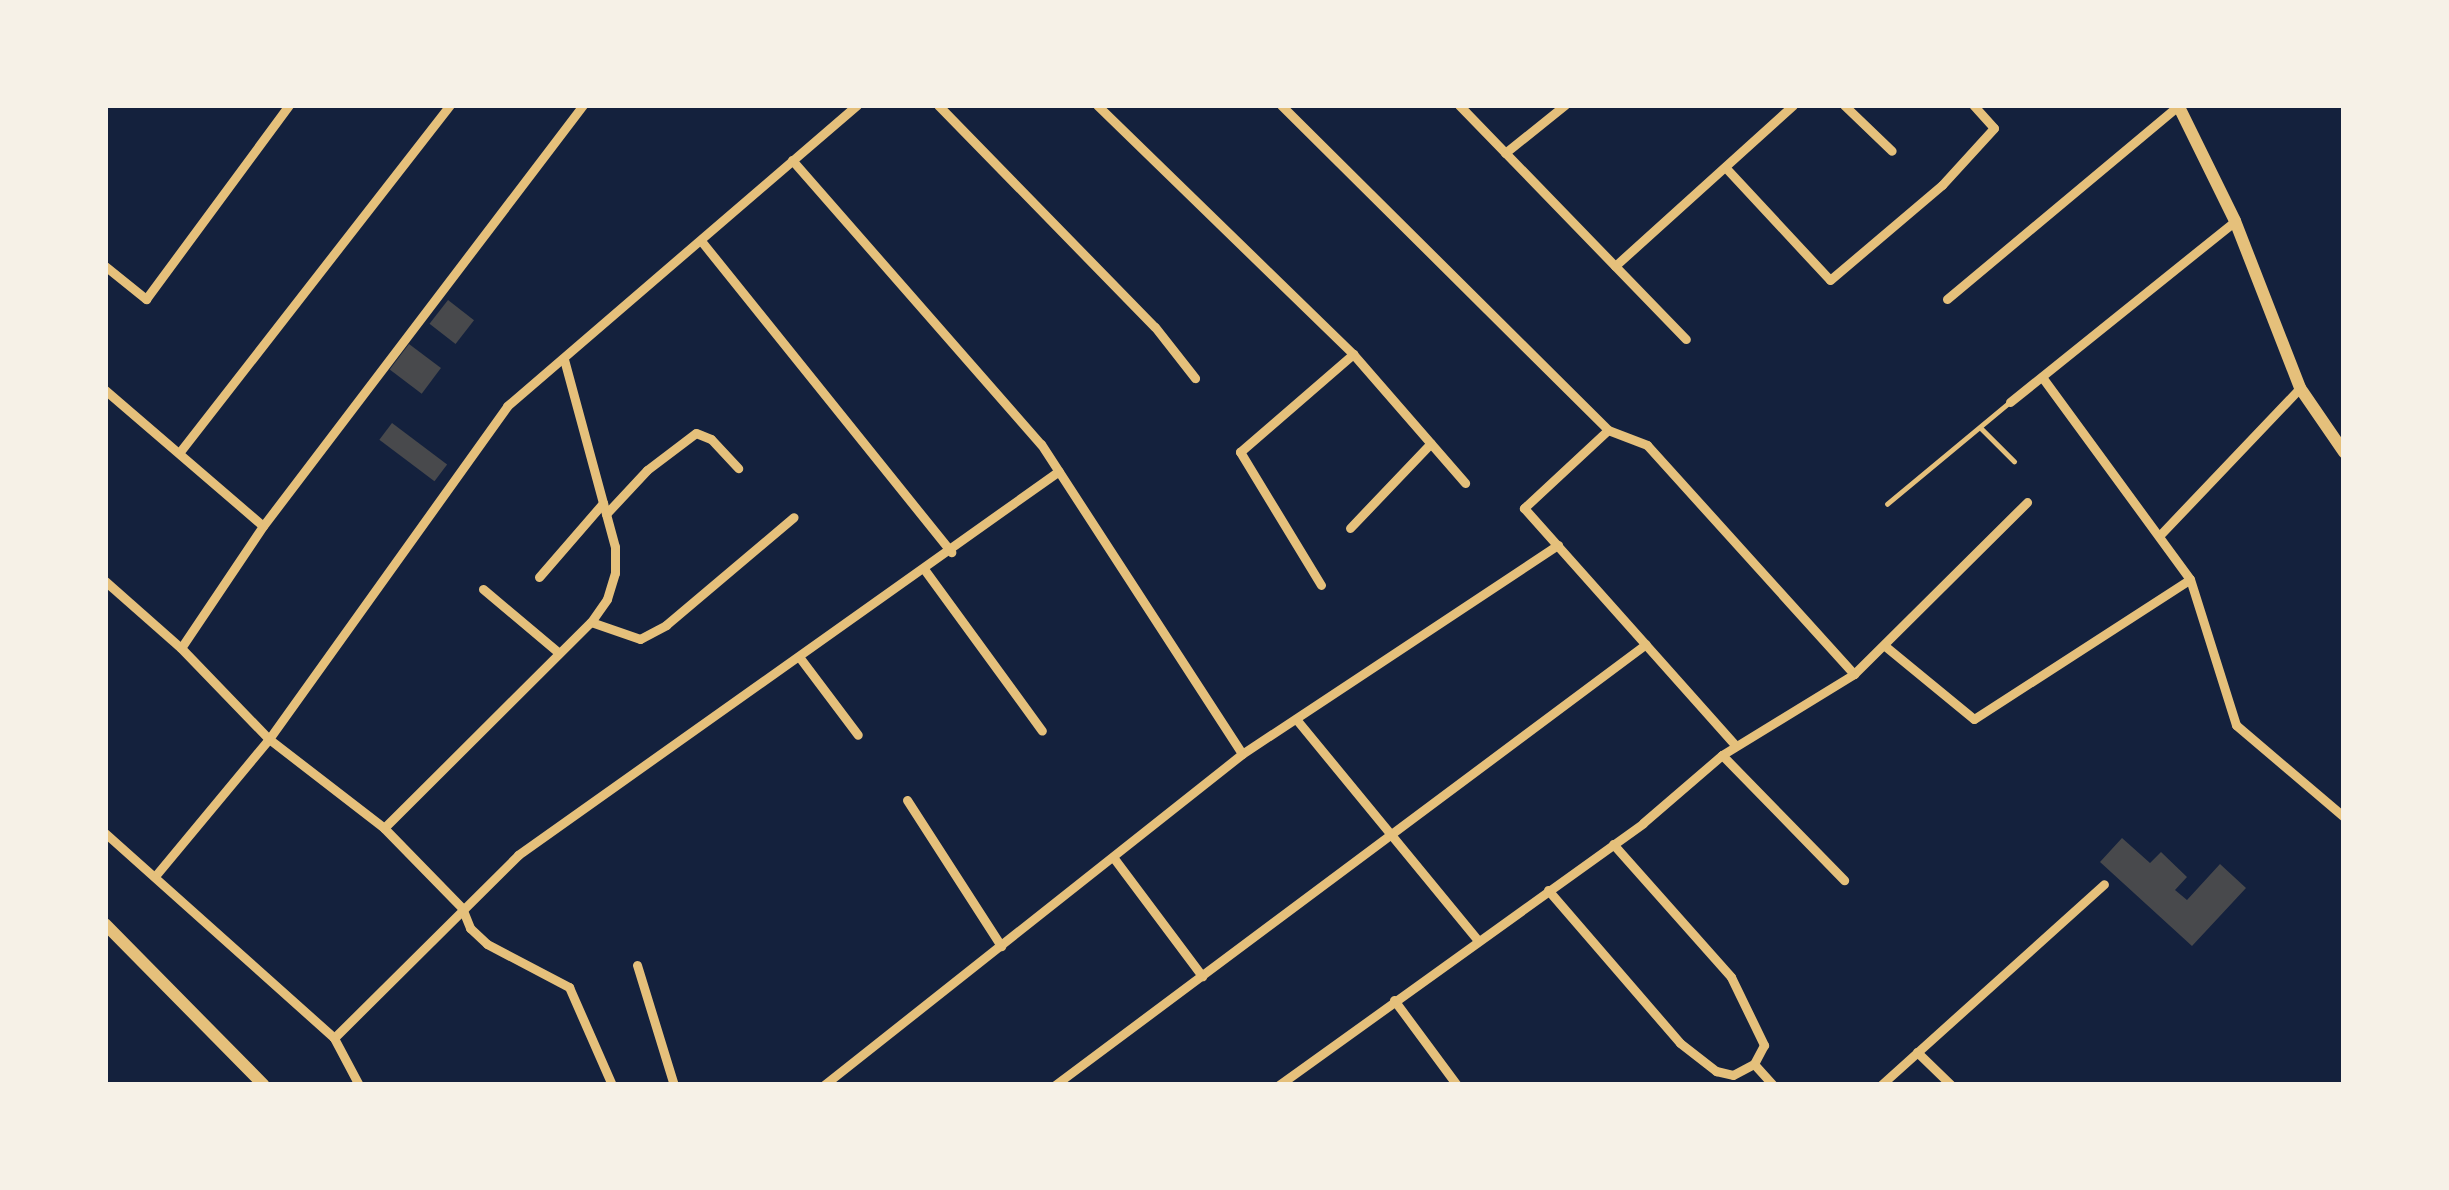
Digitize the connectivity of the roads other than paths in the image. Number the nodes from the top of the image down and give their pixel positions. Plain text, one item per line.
1 (289, 105) edge
2 (450, 105) edge
3 (583, 105) edge
4 (856, 105) edge
5 (938, 105) edge
6 (1097, 105) edge
7 (1281, 105) edge
8 (1459, 105) edge
9 (1564, 105) edge
10 (1793, 105) edge
11 (1844, 105) edge
12 (1973, 105) edge
13 (2178, 105) edge
14 (1892, 151) dead end
15 (1505, 153) junction
16 (792, 160) junction
17 (1725, 167) junction
18 (2235, 220) junction
19 (702, 242) junction
20 (105, 266) edge
21 (1616, 266) junction
22 (1947, 299) dead end
23 (1686, 339) dead end
24 (1353, 354) junction
25 (564, 359) junction
26 (2042, 377) junction
27 (1195, 378) dead end
28 (2300, 388) junction
29 (105, 390) edge
30 (2010, 403) joint
31 (1981, 428) junction
32 (1608, 430) junction
33 (1430, 443) junction
34 (2344, 452) edge
35 (179, 453) junction
36 (2014, 461) dead end
37 (737, 467) dead end
38 (1059, 471) junction
39 (1465, 483) dead end
40 (2027, 502) dead end
41 (1887, 504) dead end
42 (605, 508) junction
43 (794, 517) dead end
44 (263, 526) junction
45 (1350, 528) dead end
46 (2159, 536) junction
47 (1558, 545) junction
48 (951, 552) junction
49 (925, 569) junction
50 (539, 577) dead end
51 (2190, 579) junction
52 (105, 581) edge
53 (1321, 585) dead end
54 (483, 589) dead end
55 (591, 622) junction
56 (1646, 644) junction
57 (1886, 646) junction
58 (181, 648) junction
59 (559, 653) junction
60 (800, 658) junction
61 (1854, 674) junction
62 (1296, 719) junction
63 (1042, 731) dead end
64 (858, 735) dead end
65 (269, 739) junction
66 (1736, 746) junction
67 (1242, 754) junction
68 (1721, 755) junction
69 (907, 800) dead end
70 (2344, 817) edge
71 (384, 828) junction
72 (105, 833) edge
73 (1392, 836) junction
74 (1613, 844) junction
75 (1114, 856) junction
76 (156, 875) junction
77 (1844, 880) dead end
78 (2104, 884) dead end
79 (1547, 890) junction
80 (462, 908) junction
81 (105, 924) edge
82 (1477, 939) junction
83 (1001, 946) junction
84 (637, 965) dead end
85 (1202, 976) junction
86 (1394, 1000) junction
87 (334, 1038) junction
88 (1918, 1052) junction
89 (1754, 1064) junction
90 (264, 1085) edge
91 (359, 1085) edge
92 (611, 1085) edge
93 (674, 1085) edge
94 (824, 1085) edge
95 (1055, 1085) edge
96 (1280, 1085) edge
97 (1457, 1085) edge
98 (1773, 1085) edge
99 (1881, 1085) edge
100 (1951, 1085) edge

1 - 20 street
2 - 35 street
3 - 44 street
4 - 16 street
5 - 27 street
6 - 24 street
7 - 32 street
8 - 15 street
9 - 15 street
10 - 17 street
11 - 14 street
12 - 17 street
13 - 18 street
13 - 22 street
15 - 21 street
16 - 19 street
16 - 38 street
17 - 21 street
18 - 26 street
18 - 28 street
19 - 25 street
19 - 48 street
21 - 23 street
24 - 33 street
24 - 53 street
25 - 42 street
25 - 65 street
26 - 30 street
26 - 46 street
28 - 34 street
28 - 46 street
29 - 35 street
30 - 31 lane
31 - 36 lane
31 - 41 lane
32 - 47 street
32 - 61 street
33 - 39 street
33 - 45 street
35 - 44 street
37 - 42 street
38 - 48 street
38 - 67 street
40 - 57 street
42 - 50 street
42 - 55 street
43 - 55 street
44 - 58 street
46 - 51 street
47 - 56 street
47 - 62 street
48 - 49 street
49 - 60 street
49 - 63 street
51 - 57 street
51 - 70 street
52 - 58 street
54 - 59 street
55 - 59 street
56 - 66 street
56 - 73 street
57 - 61 street
58 - 65 street
59 - 71 street
60 - 64 street
60 - 80 street
61 - 66 street
62 - 67 street
62 - 73 street
65 - 71 street
65 - 76 street
66 - 68 street
67 - 75 street
68 - 74 street
68 - 77 street
69 - 83 street
71 - 80 street
72 - 76 street
73 - 82 street
73 - 85 street
74 - 79 street
74 - 89 street
75 - 83 street
75 - 85 street
76 - 87 street
78 - 88 street
79 - 82 street
79 - 89 street
80 - 87 street
80 - 92 street
81 - 90 street
82 - 86 street
83 - 94 street
84 - 93 street
85 - 95 street
86 - 96 street
86 - 97 street
87 - 91 street
88 - 99 street
88 - 100 street
89 - 98 street

